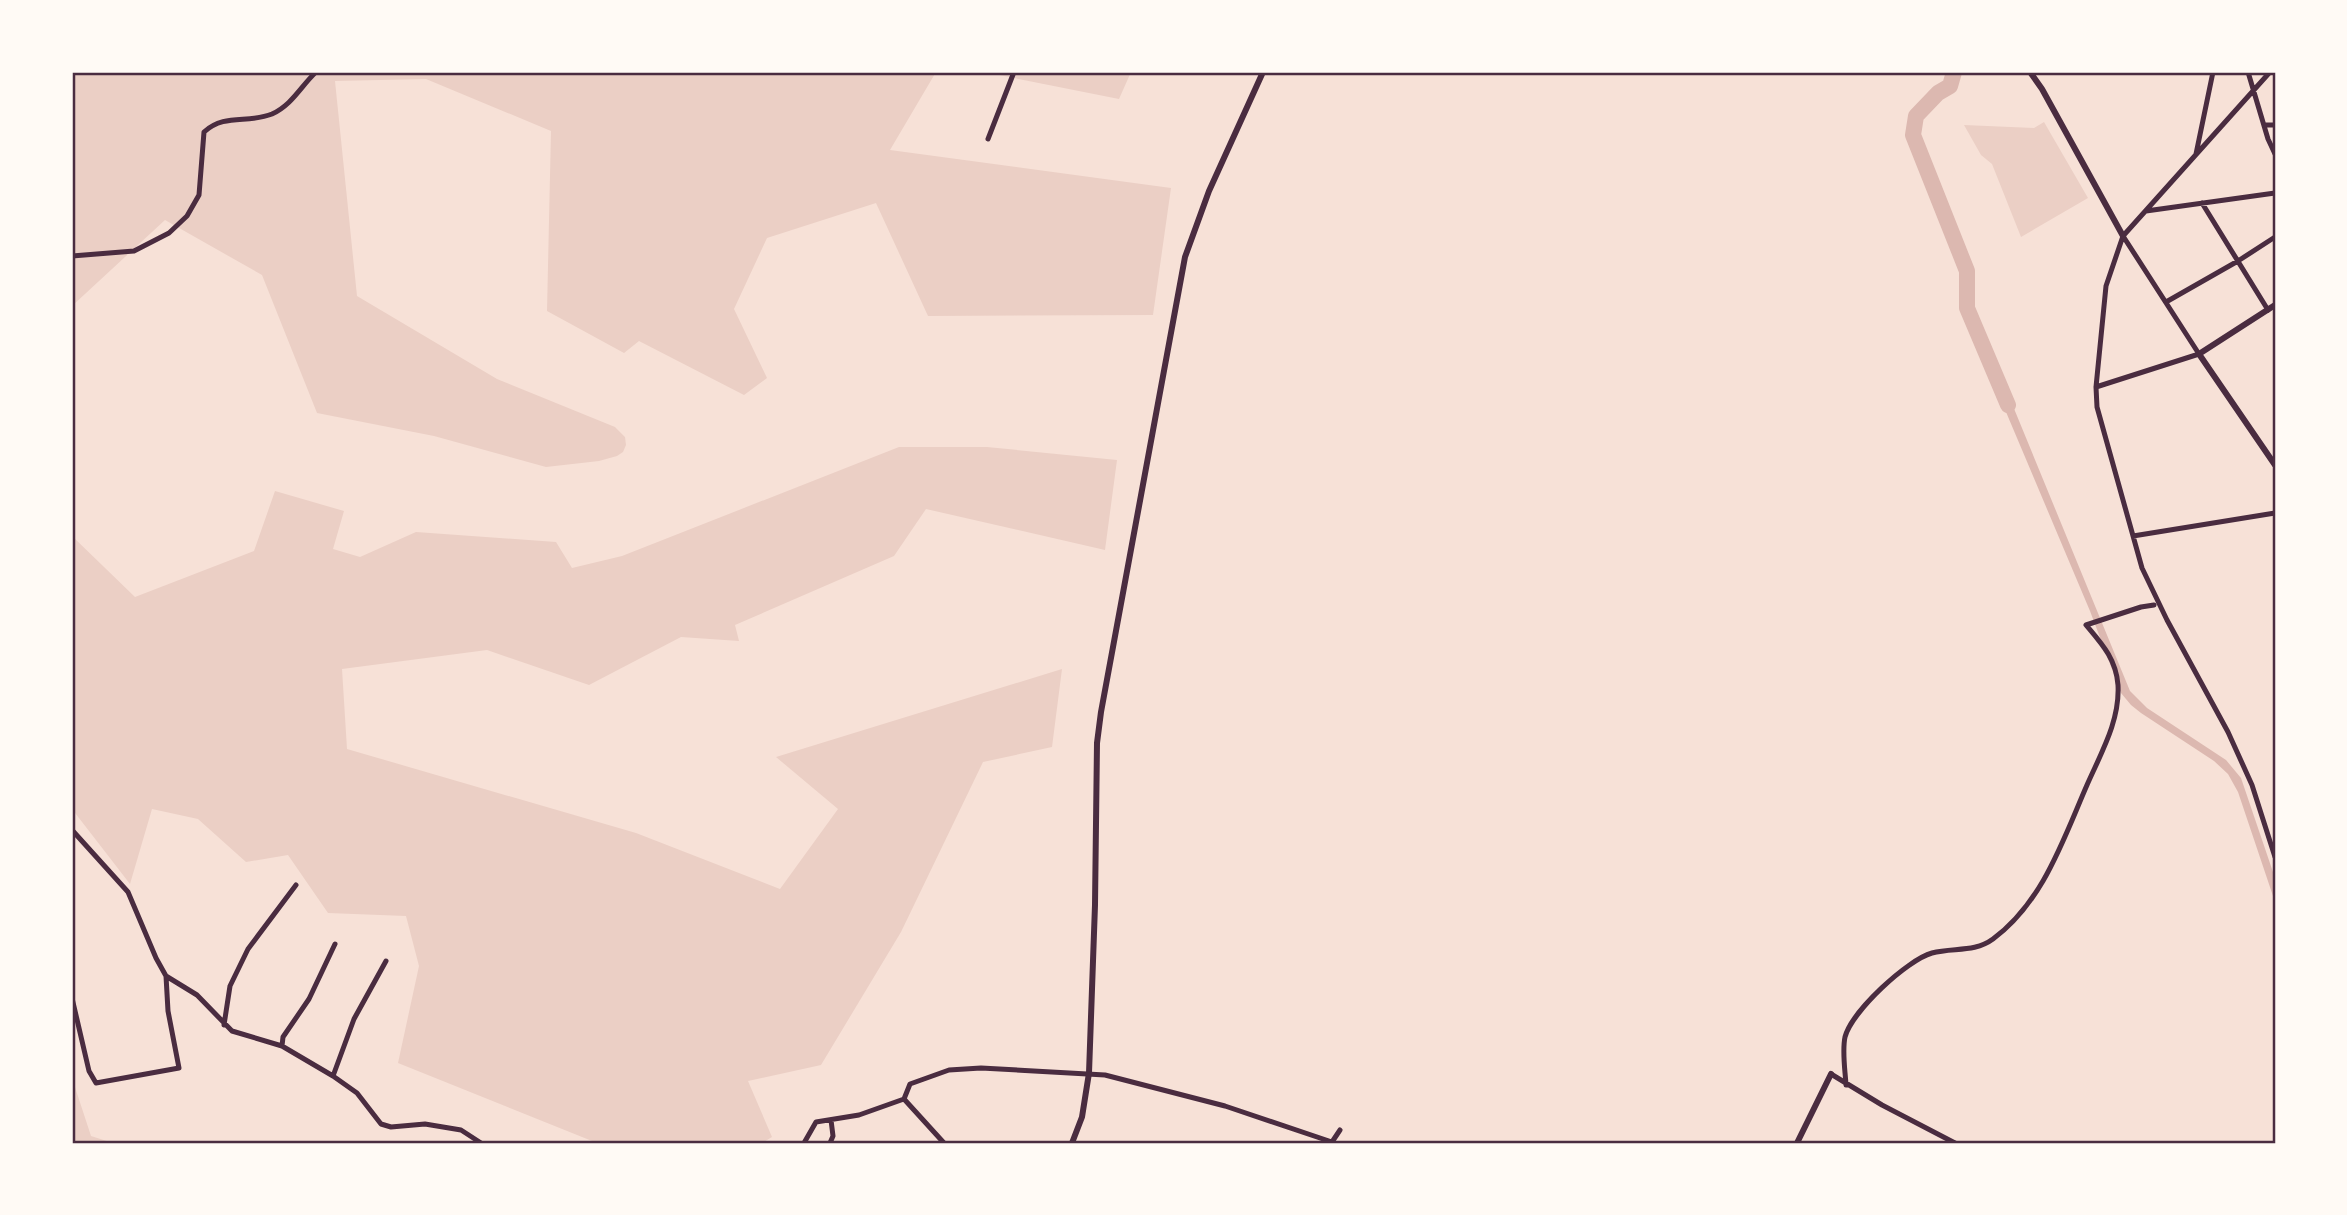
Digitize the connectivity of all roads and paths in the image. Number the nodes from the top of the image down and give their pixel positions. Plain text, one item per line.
1 (316, 72) edge
2 (1014, 72) edge
3 (1262, 72) edge
4 (2030, 72) edge
5 (2213, 72) edge
6 (2248, 72) edge
7 (2270, 72) edge
8 (2264, 125) junction
9 (2275, 125) edge
10 (988, 139) dead end
11 (2275, 154) edge
12 (2196, 155) junction
13 (2275, 193) edge
14 (2202, 203) junction
15 (2146, 211) junction
16 (2123, 236) junction
17 (2275, 237) edge
18 (72, 256) edge
19 (2238, 261) junction
20 (2166, 302) junction
21 (2275, 305) edge
22 (2268, 310) junction
23 (2199, 354) junction
24 (2096, 387) junction
25 (2275, 465) edge
26 (2275, 513) edge
27 (2133, 536) junction
28 (2154, 605) dead end
29 (72, 830) edge
30 (2275, 857) edge
31 (296, 886) dead end
32 (335, 944) dead end
33 (386, 961) dead end
34 (166, 976) junction
35 (72, 998) edge
36 (224, 1025) junction
37 (282, 1046) junction
38 (1089, 1073) junction
39 (1830, 1074) joint
40 (333, 1076) junction
41 (1846, 1084) junction
42 (904, 1099) junction
43 (831, 1120) junction
44 (1340, 1130) dead end
45 (478, 1142) edge
46 (804, 1143) edge
47 (830, 1143) edge
48 (944, 1143) edge
49 (1072, 1143) edge
50 (1797, 1143) edge
51 (1955, 1143) edge

1 - 18 street
2 - 10 street
3 - 38 street
4 - 16 street
5 - 12 street
6 - 8 street
7 - 12 street
8 - 9 street
8 - 11 street
12 - 15 street
13 - 14 street
14 - 15 street
14 - 19 street
15 - 16 street
16 - 20 street
16 - 24 street
17 - 19 street
19 - 20 street
19 - 22 street
20 - 23 street
21 - 22 street
22 - 23 street
23 - 24 street
23 - 25 street
24 - 27 street
26 - 27 street
27 - 30 street
28 - 41 street
29 - 34 street
31 - 36 street
32 - 37 street
33 - 40 street
34 - 35 street
34 - 36 street
36 - 37 street
37 - 40 street
38 - 42 street
38 - 44 street
38 - 49 street
39 - 41 street
39 - 50 street
40 - 45 street
41 - 51 street
42 - 43 street
42 - 48 street
43 - 46 street
43 - 47 street

